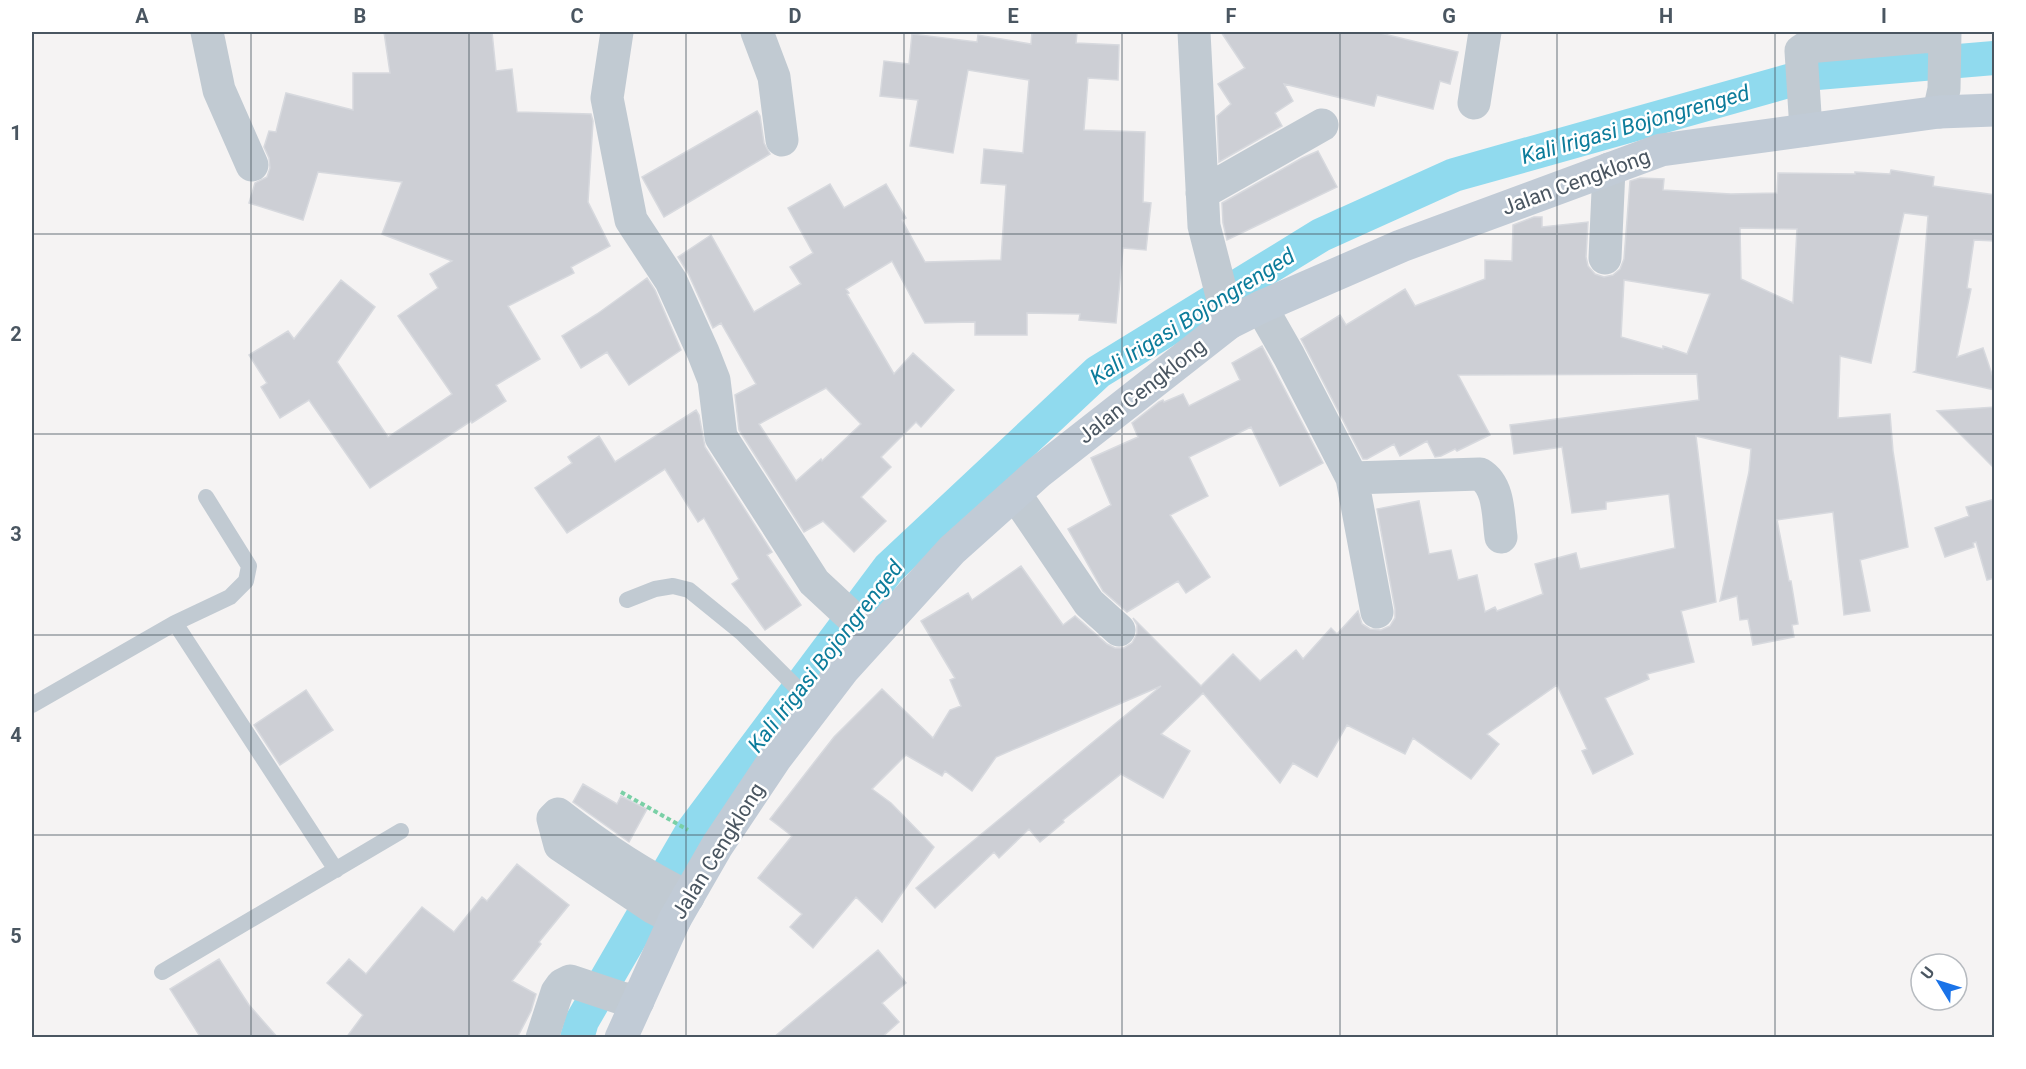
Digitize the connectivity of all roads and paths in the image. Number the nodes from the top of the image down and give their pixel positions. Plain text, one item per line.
1 (207, 32) edge
2 (617, 32) edge
3 (757, 32) edge
4 (1194, 32) edge
5 (1485, 32) edge
6 (1944, 36) edge
7 (1942, 100) junction
8 (1474, 103) dead end
9 (1995, 110) edge
10 (1806, 117) junction
11 (1322, 125) dead end
12 (782, 140) dead end
13 (252, 165) dead end
14 (1609, 169) junction
15 (1203, 193) junction
16 (1605, 258) dead end
17 (1261, 307) junction
18 (1227, 312) junction
19 (1352, 478) junction
20 (1015, 494) junction
21 (206, 497) dead end
22 (1501, 537) dead end
23 (627, 600) dead end
24 (1377, 612) dead end
25 (175, 623) junction
26 (865, 628) junction
27 (1119, 630) dead end
28 (811, 701) junction
29 (32, 705) edge
30 (621, 792) dead end
31 (401, 831) dead end
32 (692, 832) dead end
33 (589, 852) dead end
34 (336, 870) junction
35 (672, 903) junction
36 (162, 972) dead end
37 (630, 999) junction
38 (542, 1038) edge
39 (621, 1038) edge

1 - 13 street
2 - 26 street
3 - 12 street
4 - 15 street
5 - 8 street
6 - 7 street
6 - 10 street
7 - 9 main road, Jalan Cengklong
7 - 10 main road, Jalan Cengklong
10 - 14 main road, Jalan Cengklong
11 - 15 street
14 - 16 street
14 - 17 main road, Jalan Cengklong
15 - 18 street
17 - 18 main road, Jalan Cengklong
17 - 19 street
18 - 20 main road, Jalan Cengklong
19 - 22 street
19 - 24 street
20 - 26 main road, Jalan Cengklong
20 - 27 street
21 - 25 lane
23 - 28 lane
25 - 29 lane
25 - 34 lane
26 - 28 main road, Jalan Cengklong
28 - 35 main road, Jalan Cengklong
30 - 32 path
31 - 34 lane
33 - 35 street
34 - 36 lane
35 - 37 main road, Jalan Cengklong
37 - 38 street
37 - 39 main road, Jalan Cengklong

